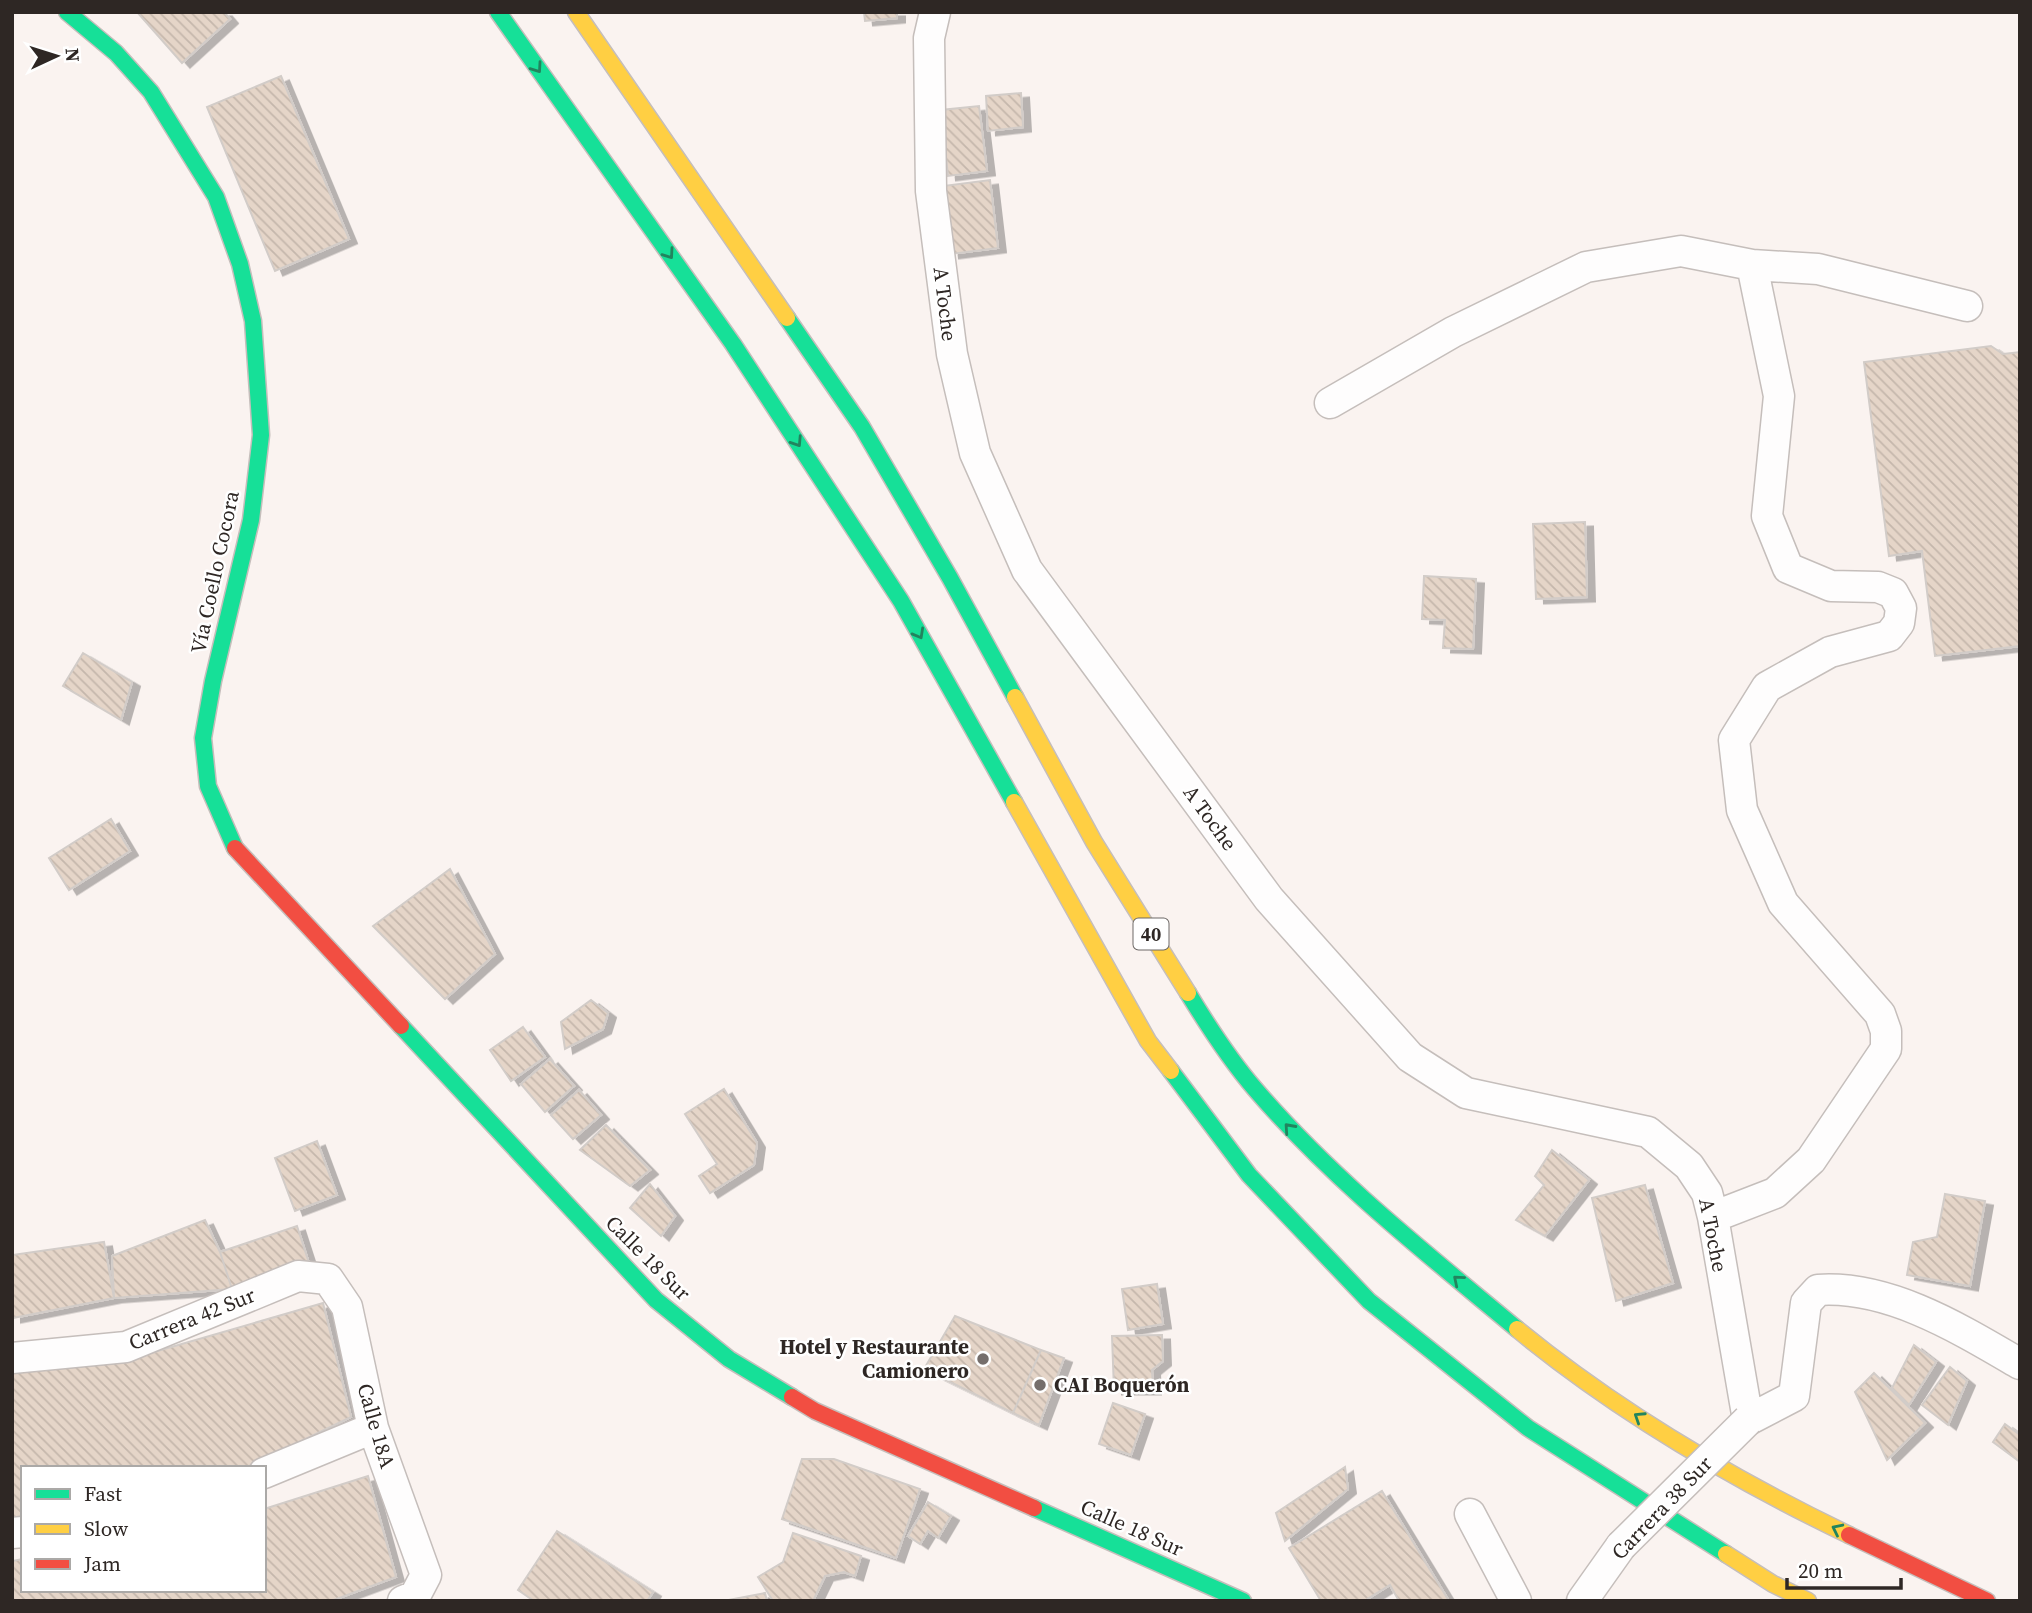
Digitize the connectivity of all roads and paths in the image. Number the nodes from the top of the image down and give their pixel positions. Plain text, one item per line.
1 (67, 12) edge
2 (498, 12) edge
3 (576, 12) edge
4 (935, 12) edge
5 (1752, 265) junction
6 (1967, 306) dead end
7 (1330, 403) dead end
8 (203, 738) joint
9 (1713, 1217) junction
10 (328, 1279) joint
11 (12, 1358) edge
12 (2020, 1364) edge
13 (1748, 1420) junction
14 (373, 1428) junction
15 (266, 1472) edge
16 (1470, 1514) dead end
17 (403, 1601) edge
18 (1243, 1601) edge
19 (1516, 1601) edge
20 (1582, 1601) edge
21 (1808, 1601) edge
22 (1987, 1601) edge

1 - 8 main road, Vía Coello Cocora
2 -> 21 main road
22 -> 3 main road, 40
4 - 9 street, A Toche
5 - 6 street
5 - 7 street
5 - 9 street
8 - 18 main road, Calle 18 Sur
9 - 13 street, A Toche
10 - 11 street, Carrera 42 Sur
10 - 14 street, Calle 18A
12 - 13 street, Carrera 38 Sur
13 - 20 street, Carrera 38 Sur, bridge
14 - 15 street
14 - 17 street, Calle 18A
16 - 19 street

